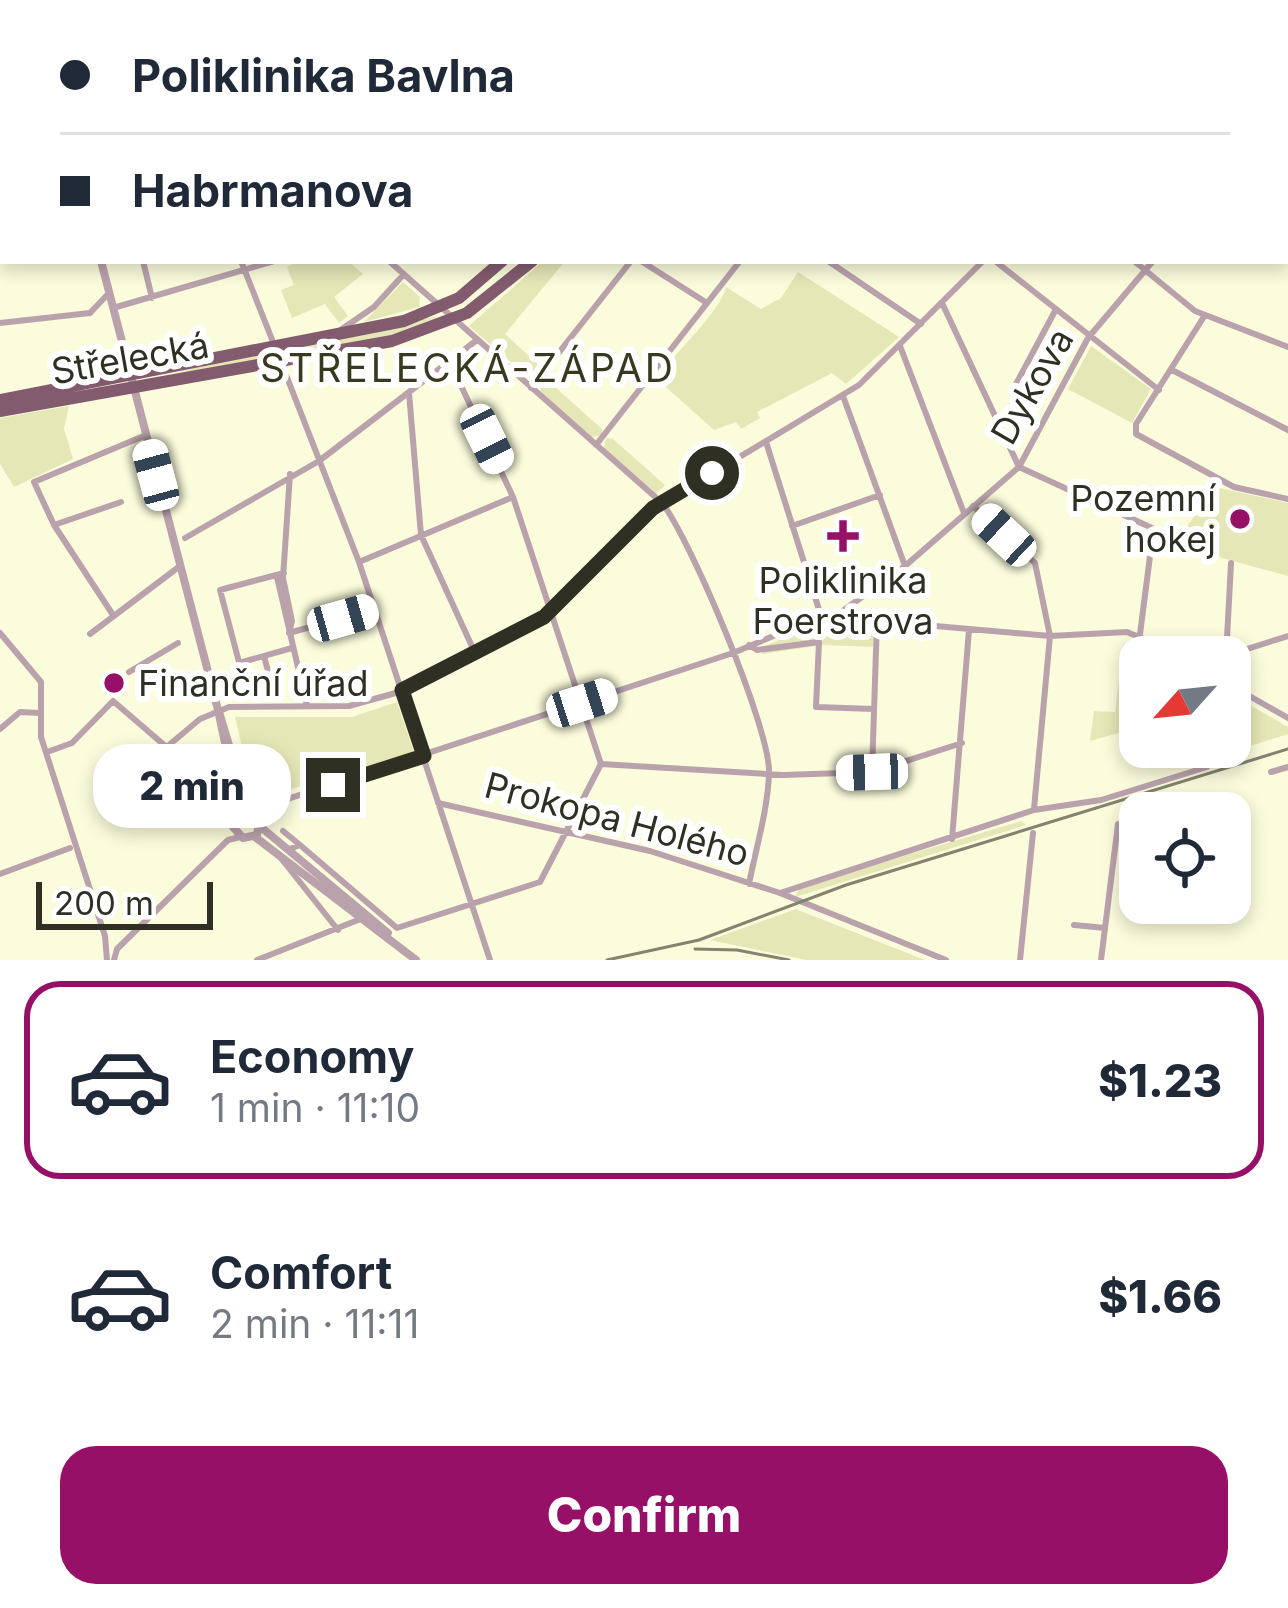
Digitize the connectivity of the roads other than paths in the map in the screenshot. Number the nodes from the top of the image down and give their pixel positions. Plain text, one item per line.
1 (102, 264) edge
2 (144, 264) edge
3 (242, 264) edge
4 (266, 264) edge
5 (393, 264) edge
6 (498, 264) edge
7 (529, 264) edge
8 (629, 264) edge
9 (646, 264) edge
10 (738, 264) edge
11 (832, 264) edge
12 (848, 264) edge
13 (980, 264) edge
14 (999, 264) edge
15 (1138, 264) edge
16 (1151, 264) edge
17 (843, 271) junction
18 (1146, 271) junction
19 (245, 272) junction
20 (404, 274) junction
21 (109, 293) junction
22 (152, 298) junction
23 (707, 303) junction
24 (942, 303) junction
25 (113, 308) junction
26 (442, 308) junction
27 (1055, 310) junction
28 (1205, 315) junction
29 (455, 320) junction
30 (0, 323) edge
31 (921, 324) junction
32 (332, 337) junction
33 (1088, 338) junction
34 (477, 340) junction
35 (901, 346) junction
36 (275, 347) junction
37 (1288, 347) edge
38 (281, 362) junction
39 (450, 362) junction
40 (1172, 370) junction
41 (132, 382) junction
42 (1016, 384) dead end
43 (531, 388) junction
44 (1159, 390) junction
45 (409, 393) junction
46 (843, 396) junction
47 (0, 400) edge
48 (0, 411) edge
49 (1288, 430) edge
50 (146, 435) junction
51 (766, 440) junction
52 (596, 445) junction
53 (319, 460) junction
54 (1018, 466) junction
55 (290, 475) junction
56 (880, 495) junction
57 (513, 497) junction
58 (1288, 499) edge
59 (122, 502) dead end
60 (662, 503) junction
61 (973, 506) junction
62 (964, 513) junction
63 (54, 525) junction
64 (792, 526) junction
65 (1154, 533) junction
66 (421, 535) junction
67 (184, 538) dead end
68 (1187, 544) dead end
69 (359, 562) junction
70 (1231, 563) dead end
71 (180, 566) junction
72 (904, 566) junction
73 (284, 573) junction
74 (374, 609) junction
75 (551, 610) junction
76 (113, 615) junction
77 (821, 616) junction
78 (834, 616) junction
79 (877, 621) junction
80 (969, 630) junction
81 (0, 633) edge
82 (289, 633) junction
83 (90, 634) dead end
84 (1140, 634) junction
85 (1050, 636) junction
86 (1144, 636) edge
87 (1226, 636) edge
88 (1288, 636) edge
89 (178, 643) dead end
90 (748, 645) junction
91 (292, 648) junction
92 (1251, 648) edge
93 (476, 653) junction
94 (733, 653) junction
95 (264, 656) junction
96 (239, 663) junction
97 (129, 672) dead end
98 (402, 690) junction
99 (1251, 697) edge
100 (582, 703) junction
101 (307, 706) junction
102 (874, 709) junction
103 (218, 710) junction
104 (39, 713) junction
105 (1288, 718) edge
106 (0, 730) edge
107 (962, 743) junction
108 (169, 746) junction
109 (46, 753) junction
110 (424, 756) junction
111 (601, 764) junction
112 (1288, 767) edge
113 (1204, 768) edge
114 (872, 772) junction
115 (1271, 772) dead end
116 (769, 774) junction
117 (280, 800) junction
118 (206, 801) dead end
119 (438, 802) junction
120 (247, 810) junction
121 (1034, 810) junction
122 (1118, 824) dead end
123 (262, 825) junction
124 (232, 827) junction
125 (565, 829) junction
126 (283, 831) dead end
127 (1033, 833) dead end
128 (240, 837) junction
129 (254, 837) junction
130 (952, 839) junction
131 (228, 841) junction
132 (300, 845) junction
133 (70, 848) dead end
134 (283, 852) junction
135 (0, 874) edge
136 (748, 884) junction
137 (780, 893) junction
138 (333, 896) junction
139 (471, 904) junction
140 (356, 906) junction
141 (360, 917) junction
142 (1074, 925) dead end
143 (1105, 928) junction
144 (340, 930) junction
145 (107, 945) junction
146 (117, 949) junction
147 (413, 958) edge
148 (113, 960) edge
149 (257, 960) edge
150 (490, 960) edge
151 (946, 960) edge
152 (1020, 960) edge
153 (1101, 960) edge

1 - 21 street
2 - 22 street
3 - 19 street
4 - 19 street
5 - 20 street
6 - 26 main road, Střelecká
7 - 29 main road, Střelecká
8 - 43 street
9 - 23 street
10 - 23 street
11 - 17 street
12 - 17 street
13 - 24 street
14 - 27 street
15 - 18 street
16 - 18 street, Dykova
17 - 31 street
18 - 28 street
18 - 33 street, Dykova
19 - 22 street
19 - 36 street
20 - 26 street
20 - 32 street, Střelecká
21 - 25 street
21 - 30 street
22 - 25 street
23 - 52 street
24 - 31 street
24 - 54 street
25 - 41 street
26 - 29 street
26 - 32 main road, Střelecká
27 - 33 street
27 - 42 street
28 - 37 street
28 - 40 street
29 - 34 street
29 - 38 main road, Střelecká
31 - 35 street
32 - 36 main road, Střelecká
33 - 44 street
33 - 54 street, Dykova
34 - 39 street
34 - 43 street
35 - 46 street
35 - 62 street
36 - 41 main road, Střelecká
38 - 41 main road, Střelecká
38 - 53 street
39 - 45 street
39 - 57 street
40 - 44 street
40 - 49 street
41 - 47 main road, Střelecká
41 - 48 main road, Střelecká
41 - 50 street
43 - 52 street
44 - 58 street
45 - 53 street
45 - 66 street
46 - 51 street
46 - 56 street
50 - 63 street
50 - 71 street
51 - 60 street
51 - 64 street
52 - 60 street
53 - 55 street
53 - 69 street
54 - 61 street, Dykova
54 - 65 street
55 - 67 street
55 - 73 street
56 - 64 street
56 - 72 street
57 - 66 street
57 - 75 street
59 - 63 street
60 - 75 street
60 - 94 street
61 - 62 street, Dykova
61 - 85 street
62 - 72 street, Dykova
63 - 76 street
64 - 77 street
65 - 68 street
65 - 84 street
66 - 69 street
66 - 93 street
69 - 74 street
70 - 87 street
71 - 76 street
71 - 103 street
72 - 78 street, Dykova
73 - 82 street
73 - 96 street
74 - 82 street
74 - 98 street
75 - 93 street
75 - 100 street
76 - 83 street
77 - 78 street
77 - 90 street
78 - 79 street
79 - 80 street
79 - 102 street
80 - 85 street
80 - 107 street
81 - 104 street
82 - 91 street
84 - 85 street
84 - 86 street
85 - 121 street
88 - 92 street
89 - 97 street
90 - 94 street
90 - 102 street
91 - 95 street
91 - 101 street
93 - 98 street
94 - 100 street
94 - 116 street
95 - 96 street
95 - 96 street
98 - 101 street
98 - 110 street
99 - 105 street
100 - 110 street
100 - 111 street
101 - 103 street
102 - 114 street
103 - 108 street
103 - 120 street
104 - 106 street
104 - 109 street
107 - 114 street
107 - 130 street
108 - 109 street
108 - 118 street
109 - 145 street
110 - 117 street
110 - 119 street
111 - 116 street
111 - 125 street
112 - 115 street
113 - 121 street
114 - 116 street
116 - 136 street
117 - 120 street
117 - 123 street
119 - 125 street, Prokopa Holého
119 - 139 street
120 - 123 street
120 - 124 street
121 - 130 street
122 - 143 street
123 - 129 street
123 - 134 street
124 - 128 street
124 - 131 street
125 - 136 street, Prokopa Holého
125 - 139 street
126 - 132 street
127 - 152 street
128 - 129 street
128 - 131 street
129 - 134 street
130 - 137 street
131 - 146 street
132 - 134 street
132 - 139 street
133 - 135 street
134 - 138 street
134 - 140 street
134 - 144 street
136 - 137 street, Prokopa Holého
137 - 151 street, Prokopa Holého
138 - 141 street
138 - 144 street
139 - 150 street
140 - 141 street
140 - 147 street
141 - 144 street
141 - 147 street
142 - 143 street
143 - 153 street
144 - 149 street
145 - 146 street
145 - 148 street
146 - 148 street

